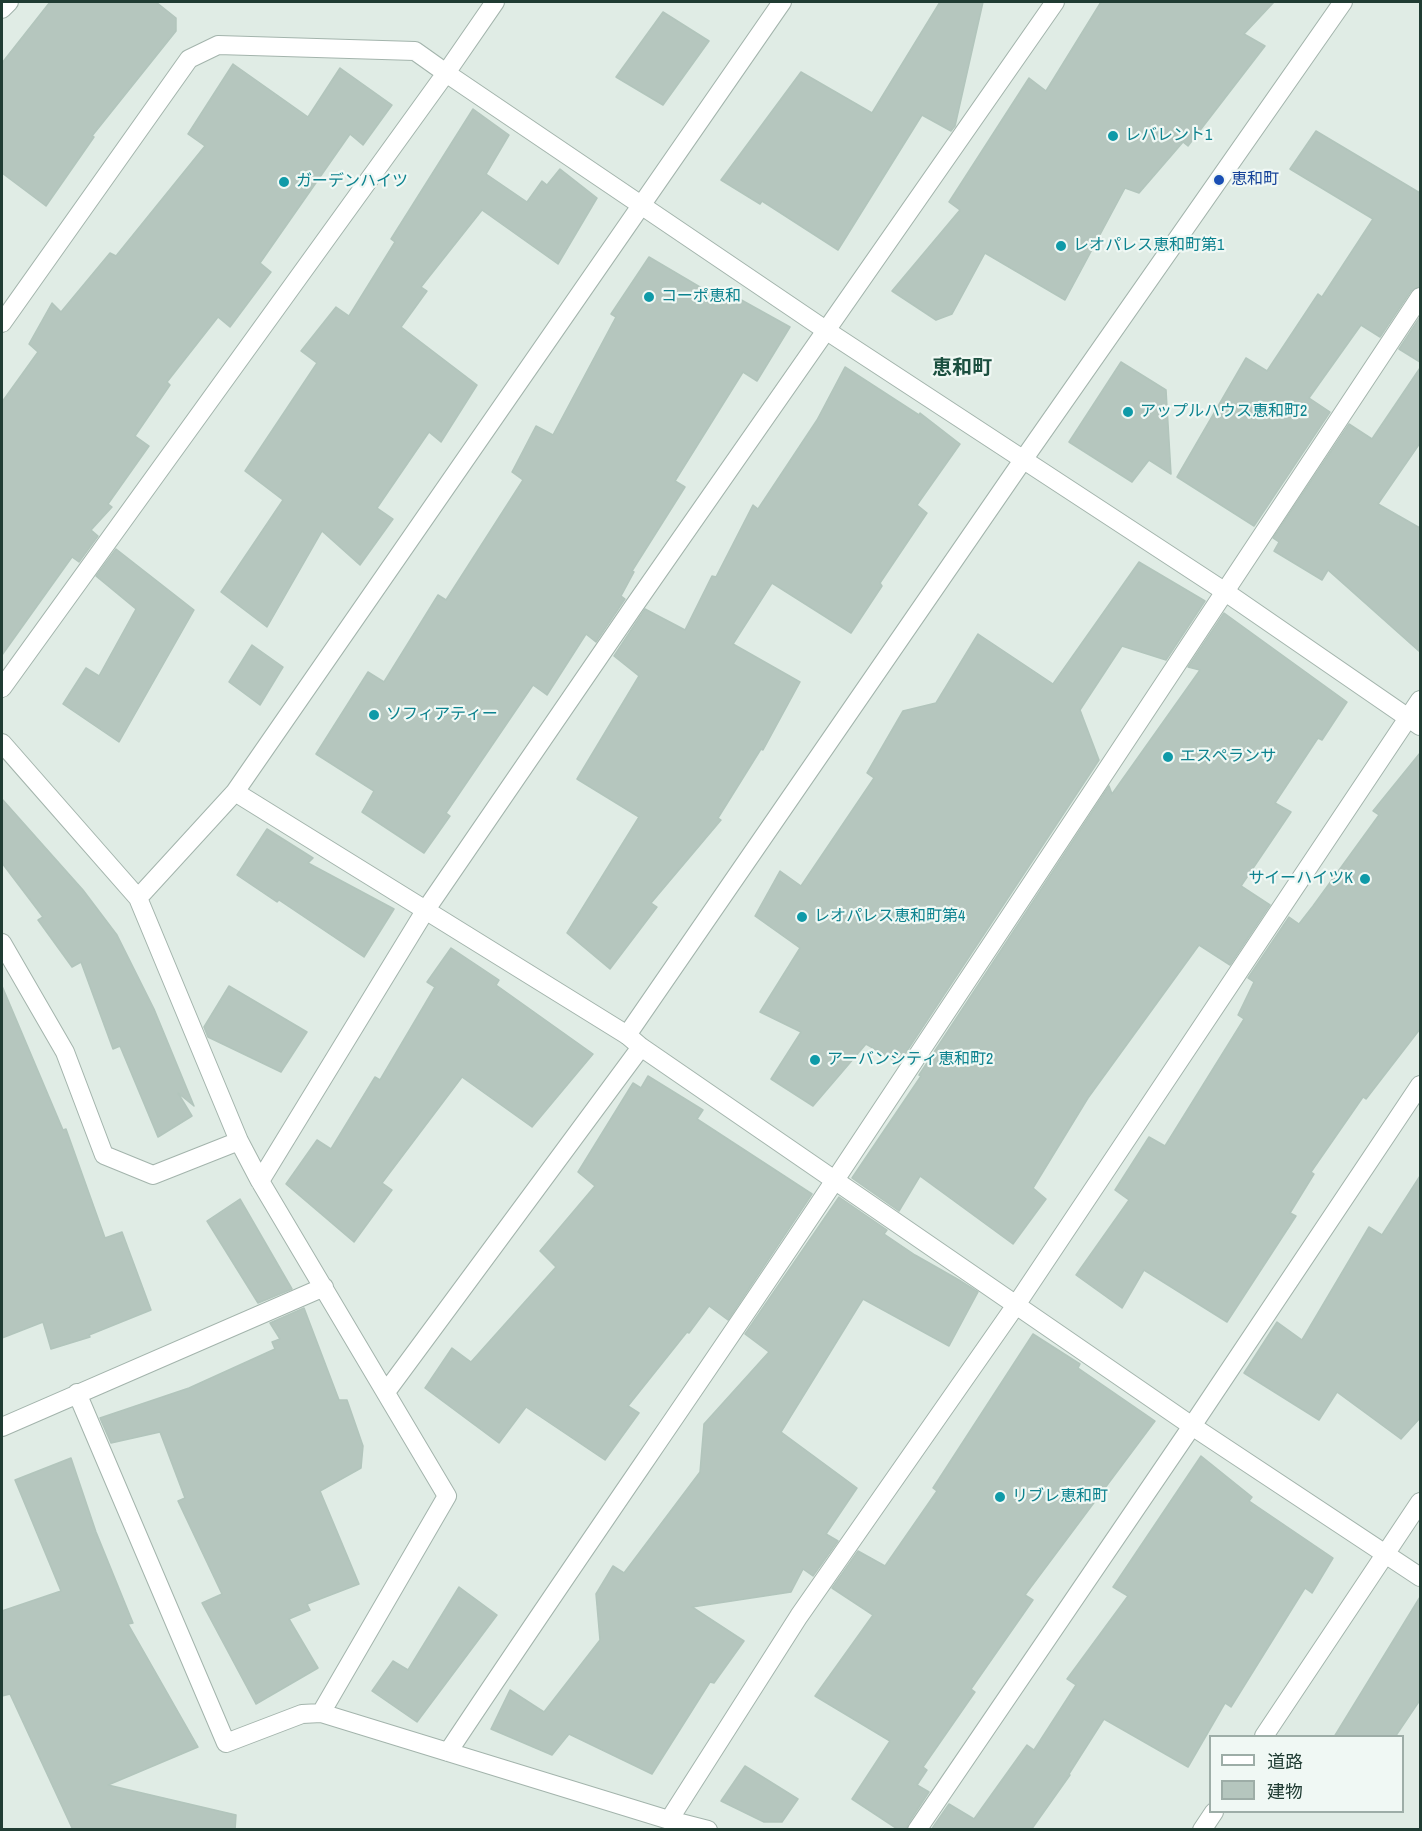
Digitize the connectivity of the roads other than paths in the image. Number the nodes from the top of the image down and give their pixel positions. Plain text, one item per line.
1 (9, 2) edge
2 (495, 2) edge
3 (782, 2) edge
4 (1055, 2) edge
5 (1343, 2) edge
6 (2, 9) edge
7 (446, 73) junction
8 (641, 204) junction
9 (1420, 297) edge
10 (2, 323) edge
11 (827, 331) junction
12 (1023, 460) junction
13 (1224, 591) junction
14 (2, 688) edge
15 (1420, 700) edge
16 (1414, 722) edge
17 (2, 743) edge
18 (235, 792) junction
19 (138, 898) junction
20 (425, 911) junction
21 (2, 943) edge
22 (634, 1041) junction
23 (1420, 1085) edge
24 (239, 1141) junction
25 (260, 1181) junction
26 (835, 1181) junction
27 (324, 1287) junction
28 (1016, 1305) junction
29 (386, 1392) junction
30 (77, 1393) junction
31 (1192, 1426) junction
32 (2, 1427) edge
33 (1420, 1502) edge
34 (1385, 1554) junction
35 (1420, 1577) edge
36 (321, 1713) junction
37 (1265, 1735) edge
38 (448, 1752) junction
39 (1213, 1813) edge
40 (669, 1820) junction
41 (708, 1830) edge
42 (917, 1830) edge
43 (1202, 1830) edge

1 - 6 street
2 - 7 street
3 - 8 street
4 - 11 street
5 - 12 street
7 - 8 street
7 - 10 street
7 - 14 street
8 - 11 street
8 - 18 street
9 - 13 street
11 - 12 street
11 - 20 street
12 - 13 street
12 - 22 street
13 - 16 street
13 - 26 street
15 - 16 street
16 - 28 street
17 - 19 street
18 - 19 street
18 - 20 street
19 - 24 street
20 - 22 street
20 - 25 street
21 - 24 street
22 - 26 street
22 - 29 street
23 - 31 street
24 - 25 street
25 - 27 street
26 - 28 street
26 - 38 street
27 - 29 street
27 - 30 street
28 - 31 street
28 - 40 street
29 - 36 street
30 - 32 street
30 - 36 street
31 - 34 street
31 - 42 street
33 - 34 street
34 - 35 street
34 - 37 street
36 - 38 street
38 - 40 street
39 - 43 street
40 - 41 street

